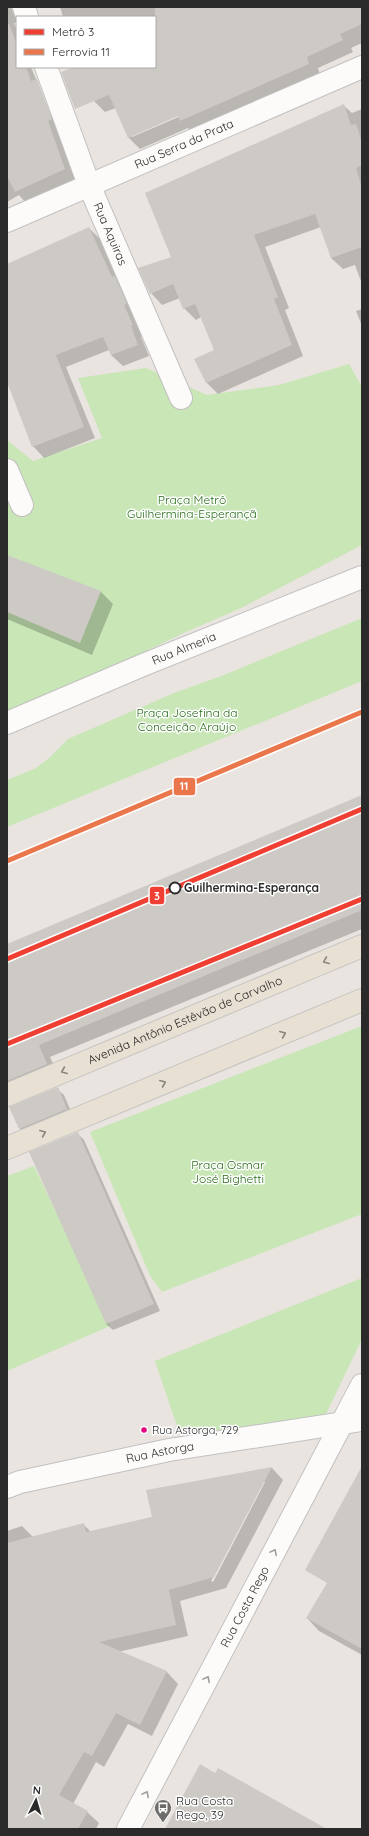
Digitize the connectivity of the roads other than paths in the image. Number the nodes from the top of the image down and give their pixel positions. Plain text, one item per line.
1 (362, 67) edge
2 (46, 68) edge
3 (89, 185) junction
4 (7, 221) edge
5 (181, 398) dead end
6 (7, 470) edge
7 (22, 505) dead end
8 (362, 577) edge
9 (7, 723) edge
10 (362, 946) edge
11 (362, 1000) edge
12 (7, 1095) edge
13 (7, 1148) edge
14 (362, 1385) edge
15 (352, 1421) edge
16 (7, 1487) edge
17 (128, 1829) edge

1 - 3 street, Rua Serra da Prata
2 - 3 street, Rua Aquiras
3 - 4 street, Rua Serra da Prata
3 - 5 street, Rua Aquiras
6 - 7 street
8 - 9 street, Rua Almeria
10 -> 12 highway, Avenida Antônio Estêvão de Carvalho
13 -> 11 highway
14 - 15 street, Rua Costa Rego
15 - 16 street, Rua Astorga
17 -> 15 street, Rua Costa Rego

